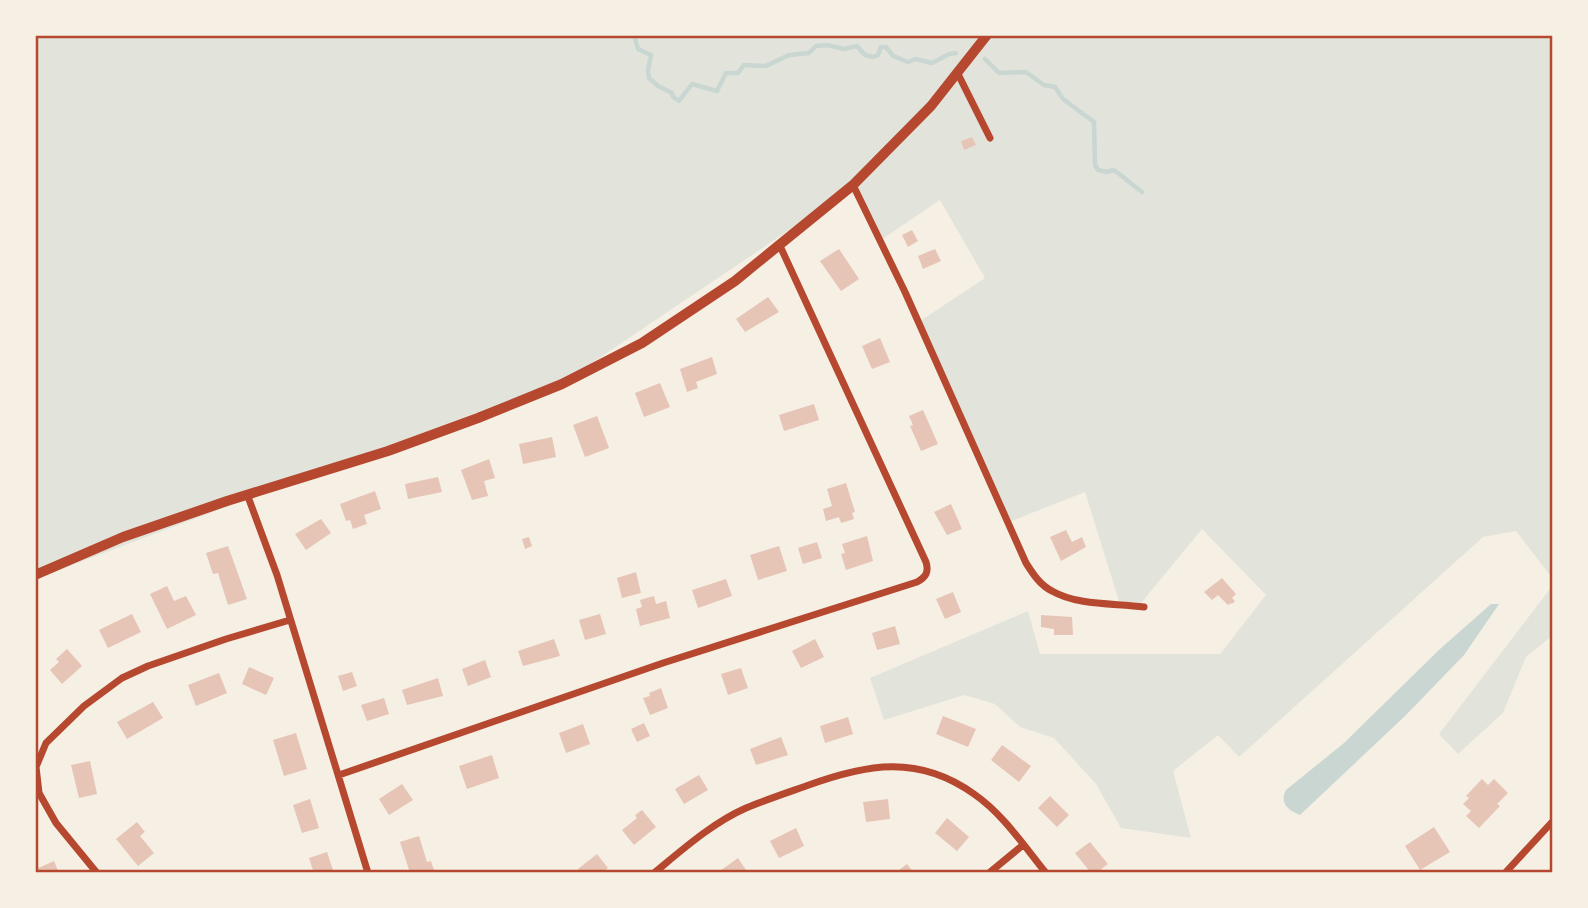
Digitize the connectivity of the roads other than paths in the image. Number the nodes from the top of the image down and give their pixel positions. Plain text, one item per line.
1 (985, 38) edge
2 (959, 73) junction
3 (990, 138) dead end
4 (853, 186) junction
5 (780, 246) junction
6 (247, 495) junction
7 (35, 575) edge
8 (1144, 607) dead end
9 (290, 620) junction
10 (339, 775) junction
11 (1553, 821) edge
12 (1023, 845) junction
13 (97, 873) edge
14 (368, 873) edge
15 (654, 873) edge
16 (989, 873) edge
17 (1046, 873) edge
18 (1505, 873) edge

1 - 2 street
2 - 3 street
2 - 4 street
4 - 5 street
4 - 8 street
5 - 6 street
5 - 10 street
6 - 7 street
6 - 9 street
9 - 10 street
9 - 13 street
10 - 14 street
11 - 18 street
12 - 15 street
12 - 16 street
12 - 17 street

